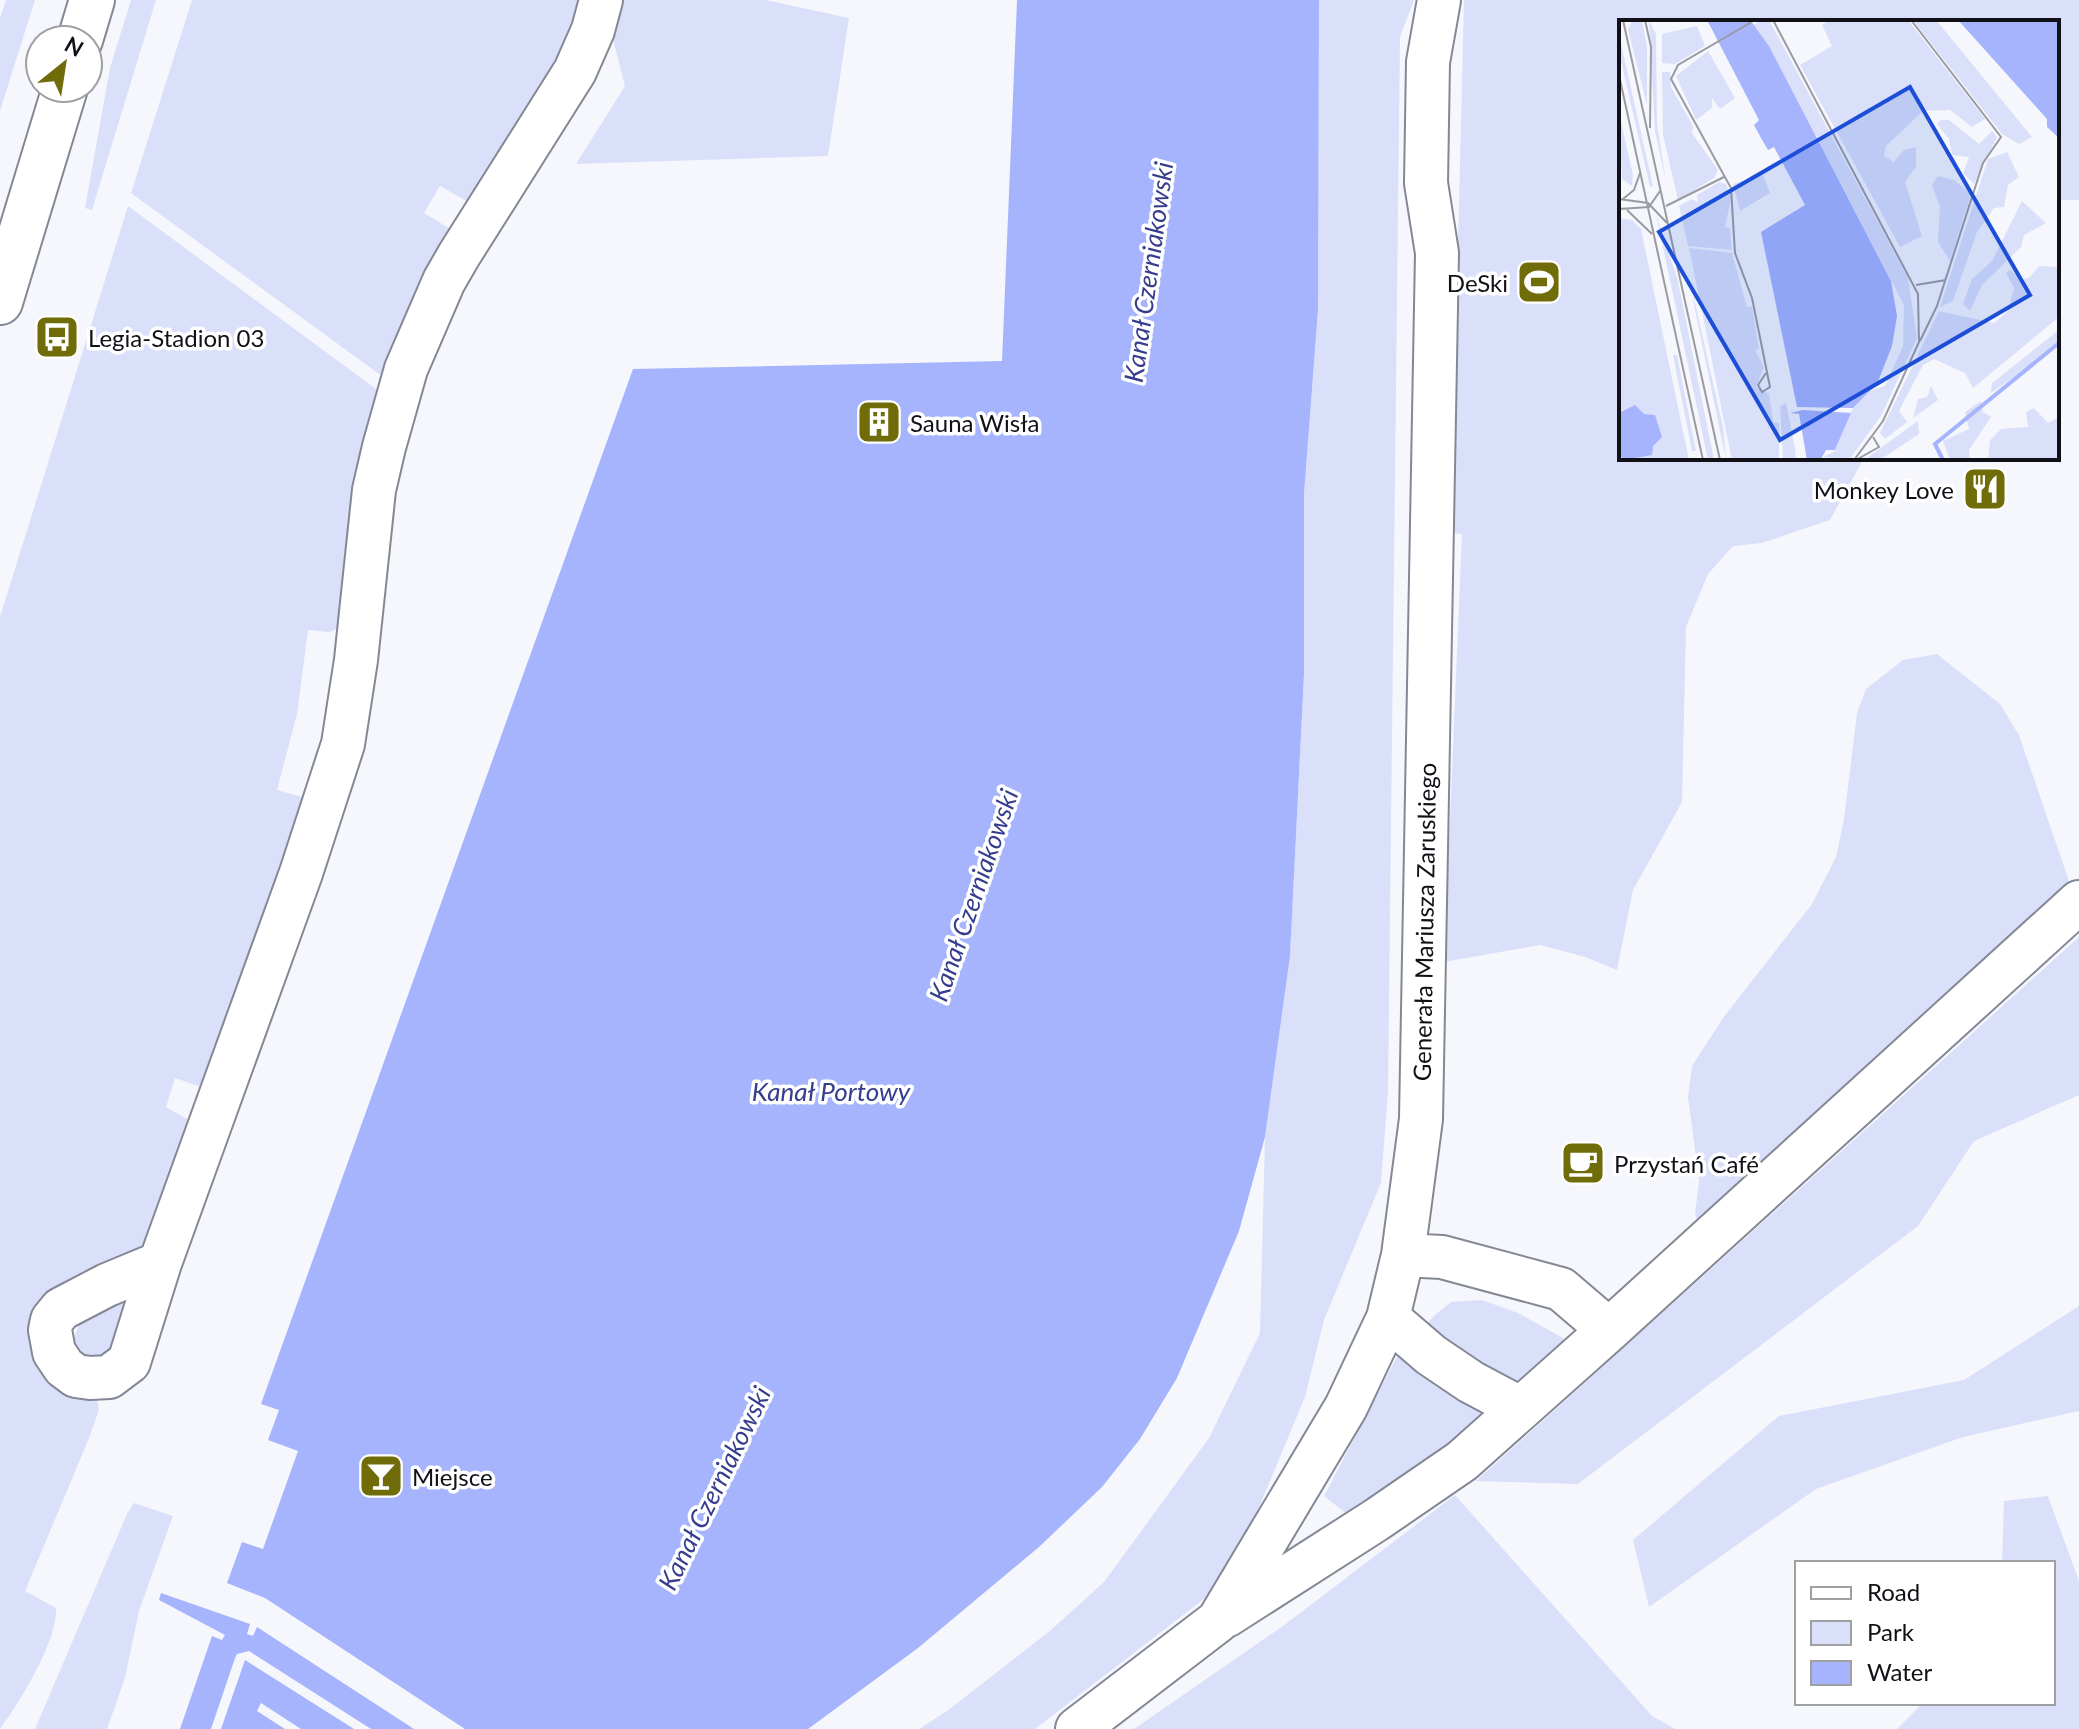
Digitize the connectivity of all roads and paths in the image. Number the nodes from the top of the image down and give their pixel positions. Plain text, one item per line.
1 (601, 0) edge
2 (1439, 0) edge
3 (60, 104) edge
4 (0, 302) edge
5 (2079, 902) edge
6 (1403, 1255) junction
7 (160, 1263) dead end
8 (1388, 1318) junction
9 (1609, 1330) junction
10 (1520, 1408) junction
11 (1218, 1621) junction
12 (1077, 1729) edge

1 - 7 lane
2 - 6 lane, Generała Mariusza Zaruskiego
3 - 4 main road
5 - 9 lane
6 - 8 lane, Generała Mariusza Zaruskiego
6 - 9 lane
8 - 10 lane
8 - 11 lane, Generała Mariusza Zaruskiego
9 - 10 lane
10 - 11 lane
11 - 12 lane, Generała Mariusza Zaruskiego

